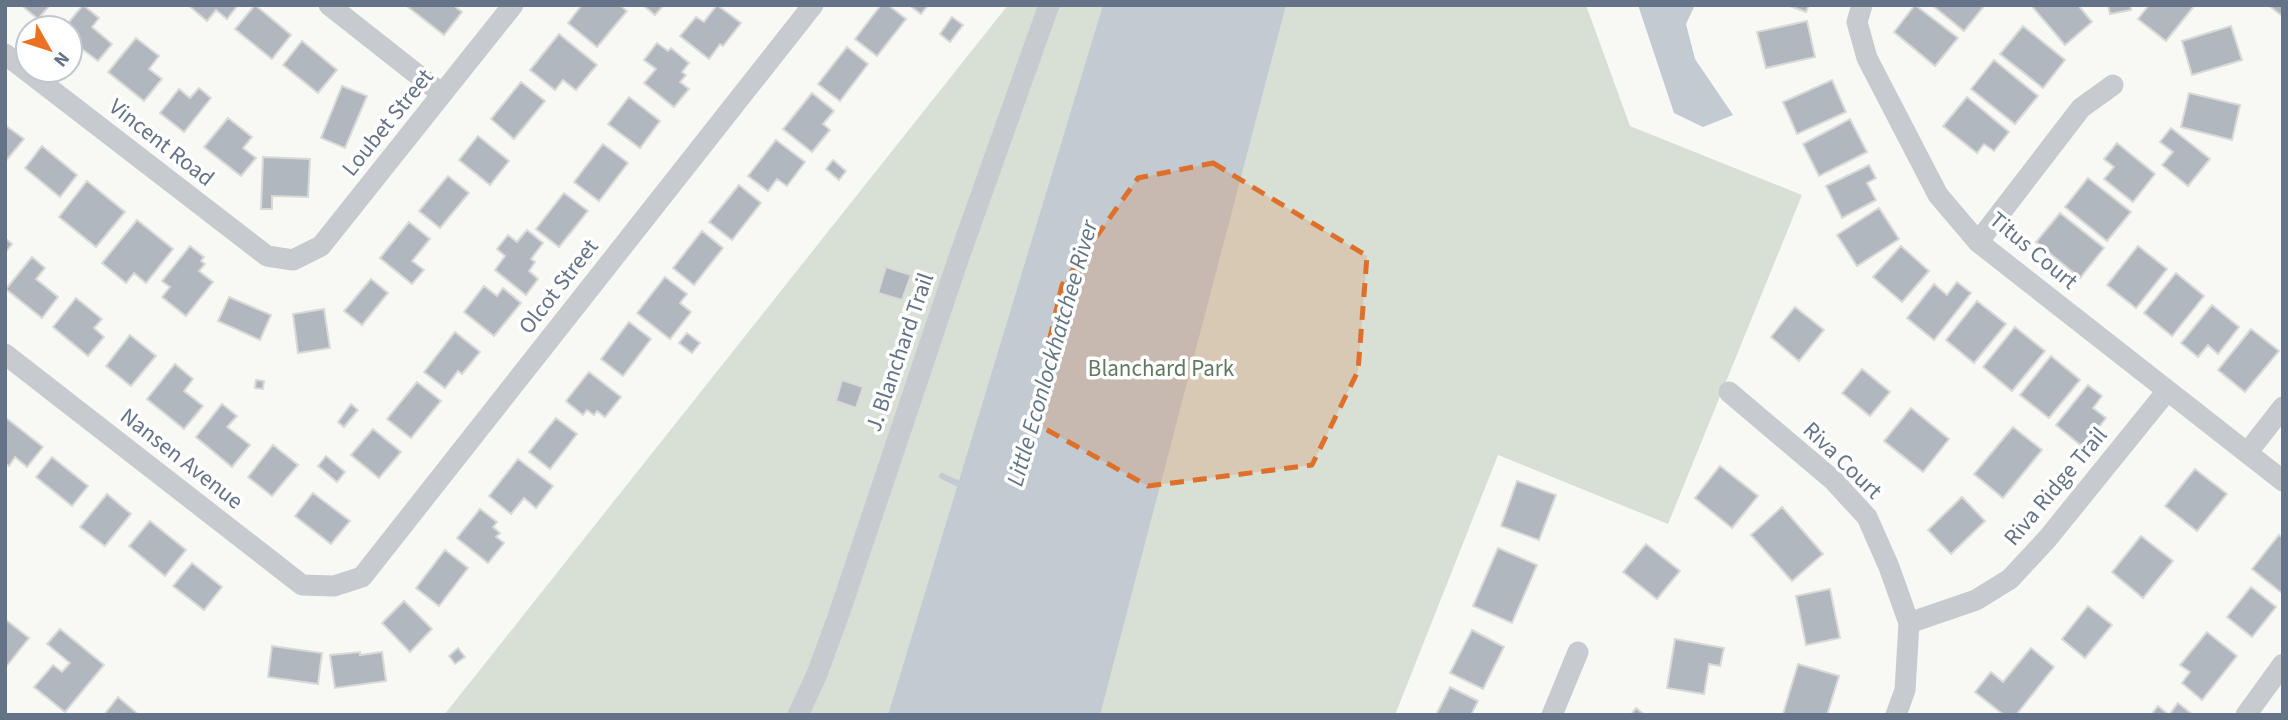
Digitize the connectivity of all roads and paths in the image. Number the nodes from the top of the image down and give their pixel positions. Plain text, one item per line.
1 (329, 5) edge
2 (513, 5) edge
3 (813, 5) edge
4 (1049, 5) edge
5 (1862, 5) edge
6 (5, 54) edge
7 (2113, 85) dead end
8 (442, 94) junction
9 (1978, 242) junction
10 (293, 260) joint
11 (5, 354) edge
12 (2167, 391) junction
13 (1729, 392) dead end
14 (2283, 407) edge
15 (2247, 453) junction
16 (2283, 481) edge
17 (334, 586) joint
18 (1909, 623) junction
19 (1578, 652) dead end
20 (2283, 664) edge
21 (798, 715) edge
22 (1552, 715) edge
23 (1896, 715) edge
24 (2246, 715) edge

1 - 8 street
2 - 8 street, Loubet Street
3 - 17 street, Olcot Street
4 - 21 street, J. Blanchard Trail
5 - 9 street, Titus Court
6 - 10 street, Vincent Road
7 - 9 street
8 - 10 street, Loubet Street
9 - 12 street, Titus Court
11 - 17 street, Nansen Avenue
12 - 15 street
12 - 18 street, Riva Ridge Trail
13 - 18 street, Riva Court
14 - 15 street
15 - 16 street
18 - 23 street
19 - 22 street
20 - 24 street

